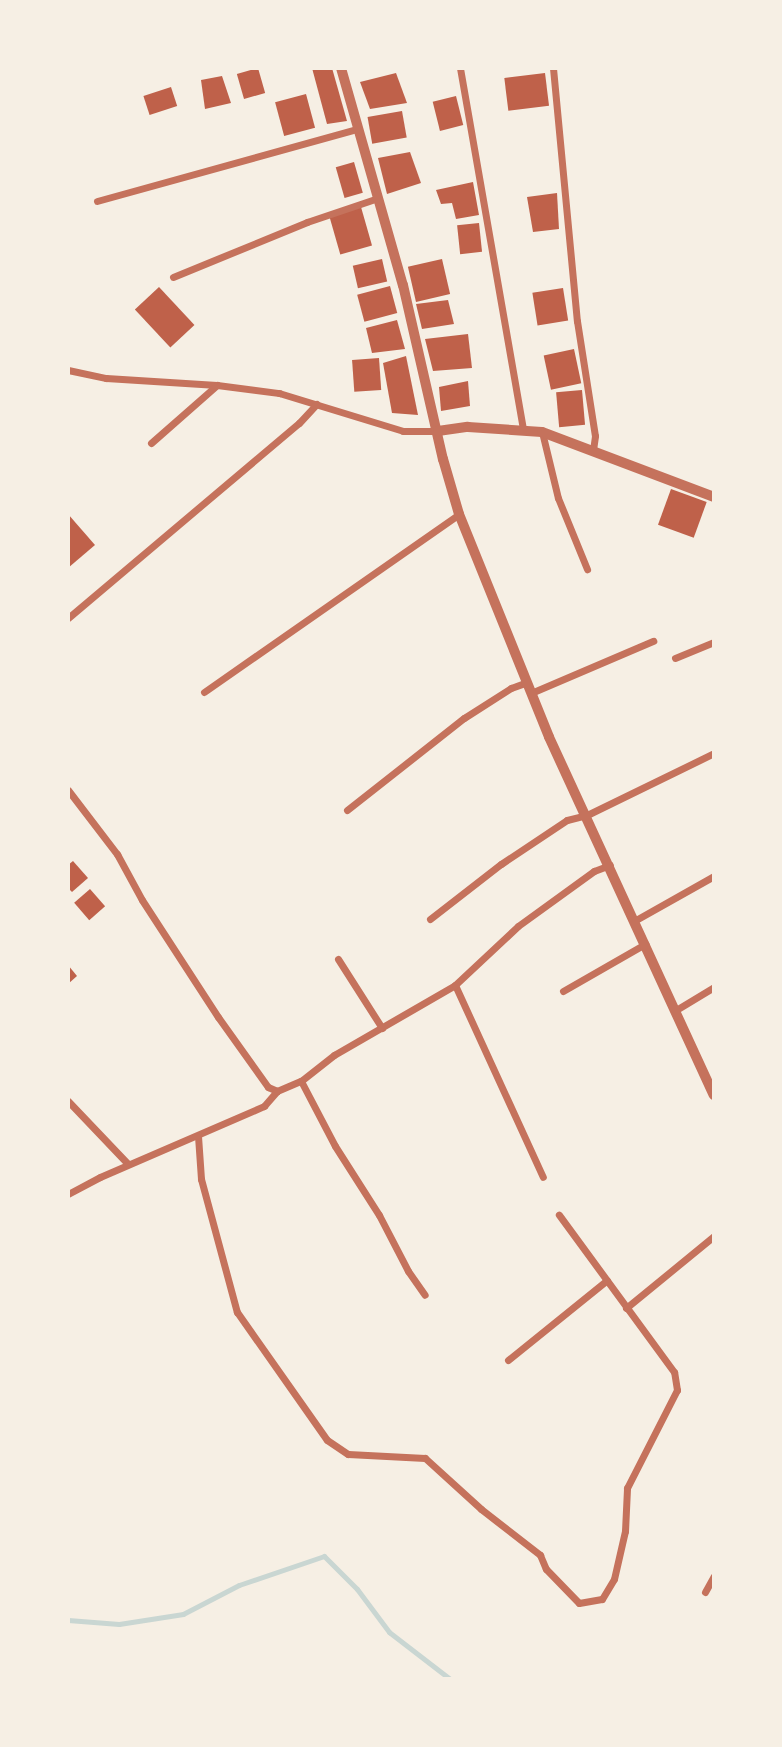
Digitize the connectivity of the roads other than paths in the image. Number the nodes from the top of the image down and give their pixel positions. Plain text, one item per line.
1 (341, 68) edge
2 (460, 68) edge
3 (553, 68) edge
4 (357, 129) junction
5 (378, 198) junction
6 (97, 201) dead end
7 (173, 276) dead end
8 (68, 370) edge
9 (217, 385) junction
10 (317, 404) junction
11 (523, 429) junction
12 (438, 431) junction
13 (542, 432) junction
14 (151, 443) dead end
15 (593, 450) junction
16 (714, 497) edge
17 (459, 514) junction
18 (587, 569) dead end
19 (68, 618) edge
20 (653, 641) dead end
21 (714, 642) edge
22 (675, 658) dead end
23 (525, 683) junction
24 (204, 692) dead end
25 (531, 693) junction
26 (714, 753) edge
27 (68, 790) edge
28 (347, 810) dead end
29 (587, 815) junction
30 (610, 865) junction
31 (714, 876) edge
32 (430, 919) dead end
33 (634, 920) junction
34 (645, 944) junction
35 (338, 959) dead end
36 (455, 985) junction
37 (714, 987) edge
38 (563, 991) dead end
39 (677, 1010) junction
40 (382, 1028) junction
41 (301, 1081) junction
42 (277, 1091) junction
43 (714, 1095) edge
44 (68, 1101) edge
45 (198, 1136) junction
46 (128, 1164) junction
47 (543, 1177) dead end
48 (68, 1194) edge
49 (559, 1215) dead end
50 (714, 1236) edge
51 (607, 1280) junction
52 (425, 1294) dead end
53 (626, 1308) junction
54 (508, 1360) dead end
55 (714, 1576) edge
56 (705, 1592) dead end

1 - 4 street
2 - 11 street
3 - 15 street
4 - 5 street
4 - 6 street
5 - 7 street
5 - 12 street
8 - 9 street
9 - 10 street
9 - 14 street
10 - 12 street
10 - 19 street
11 - 12 street
11 - 13 street
12 - 17 street
13 - 15 street
13 - 18 street
15 - 16 street
17 - 23 street
17 - 24 street
20 - 25 street
21 - 22 street
23 - 25 street
23 - 28 street
25 - 29 street
26 - 29 street
27 - 42 street
29 - 30 street
29 - 32 street
30 - 33 street
30 - 36 street
31 - 33 street
33 - 34 street
34 - 38 street
34 - 39 street
35 - 40 street
36 - 40 street
36 - 47 street
37 - 39 street
39 - 43 street
40 - 41 street
41 - 42 street
41 - 52 street
42 - 45 street
44 - 46 street
45 - 46 street
45 - 53 street
46 - 48 street
49 - 51 street
50 - 53 street
51 - 53 street
51 - 54 street
55 - 56 street

